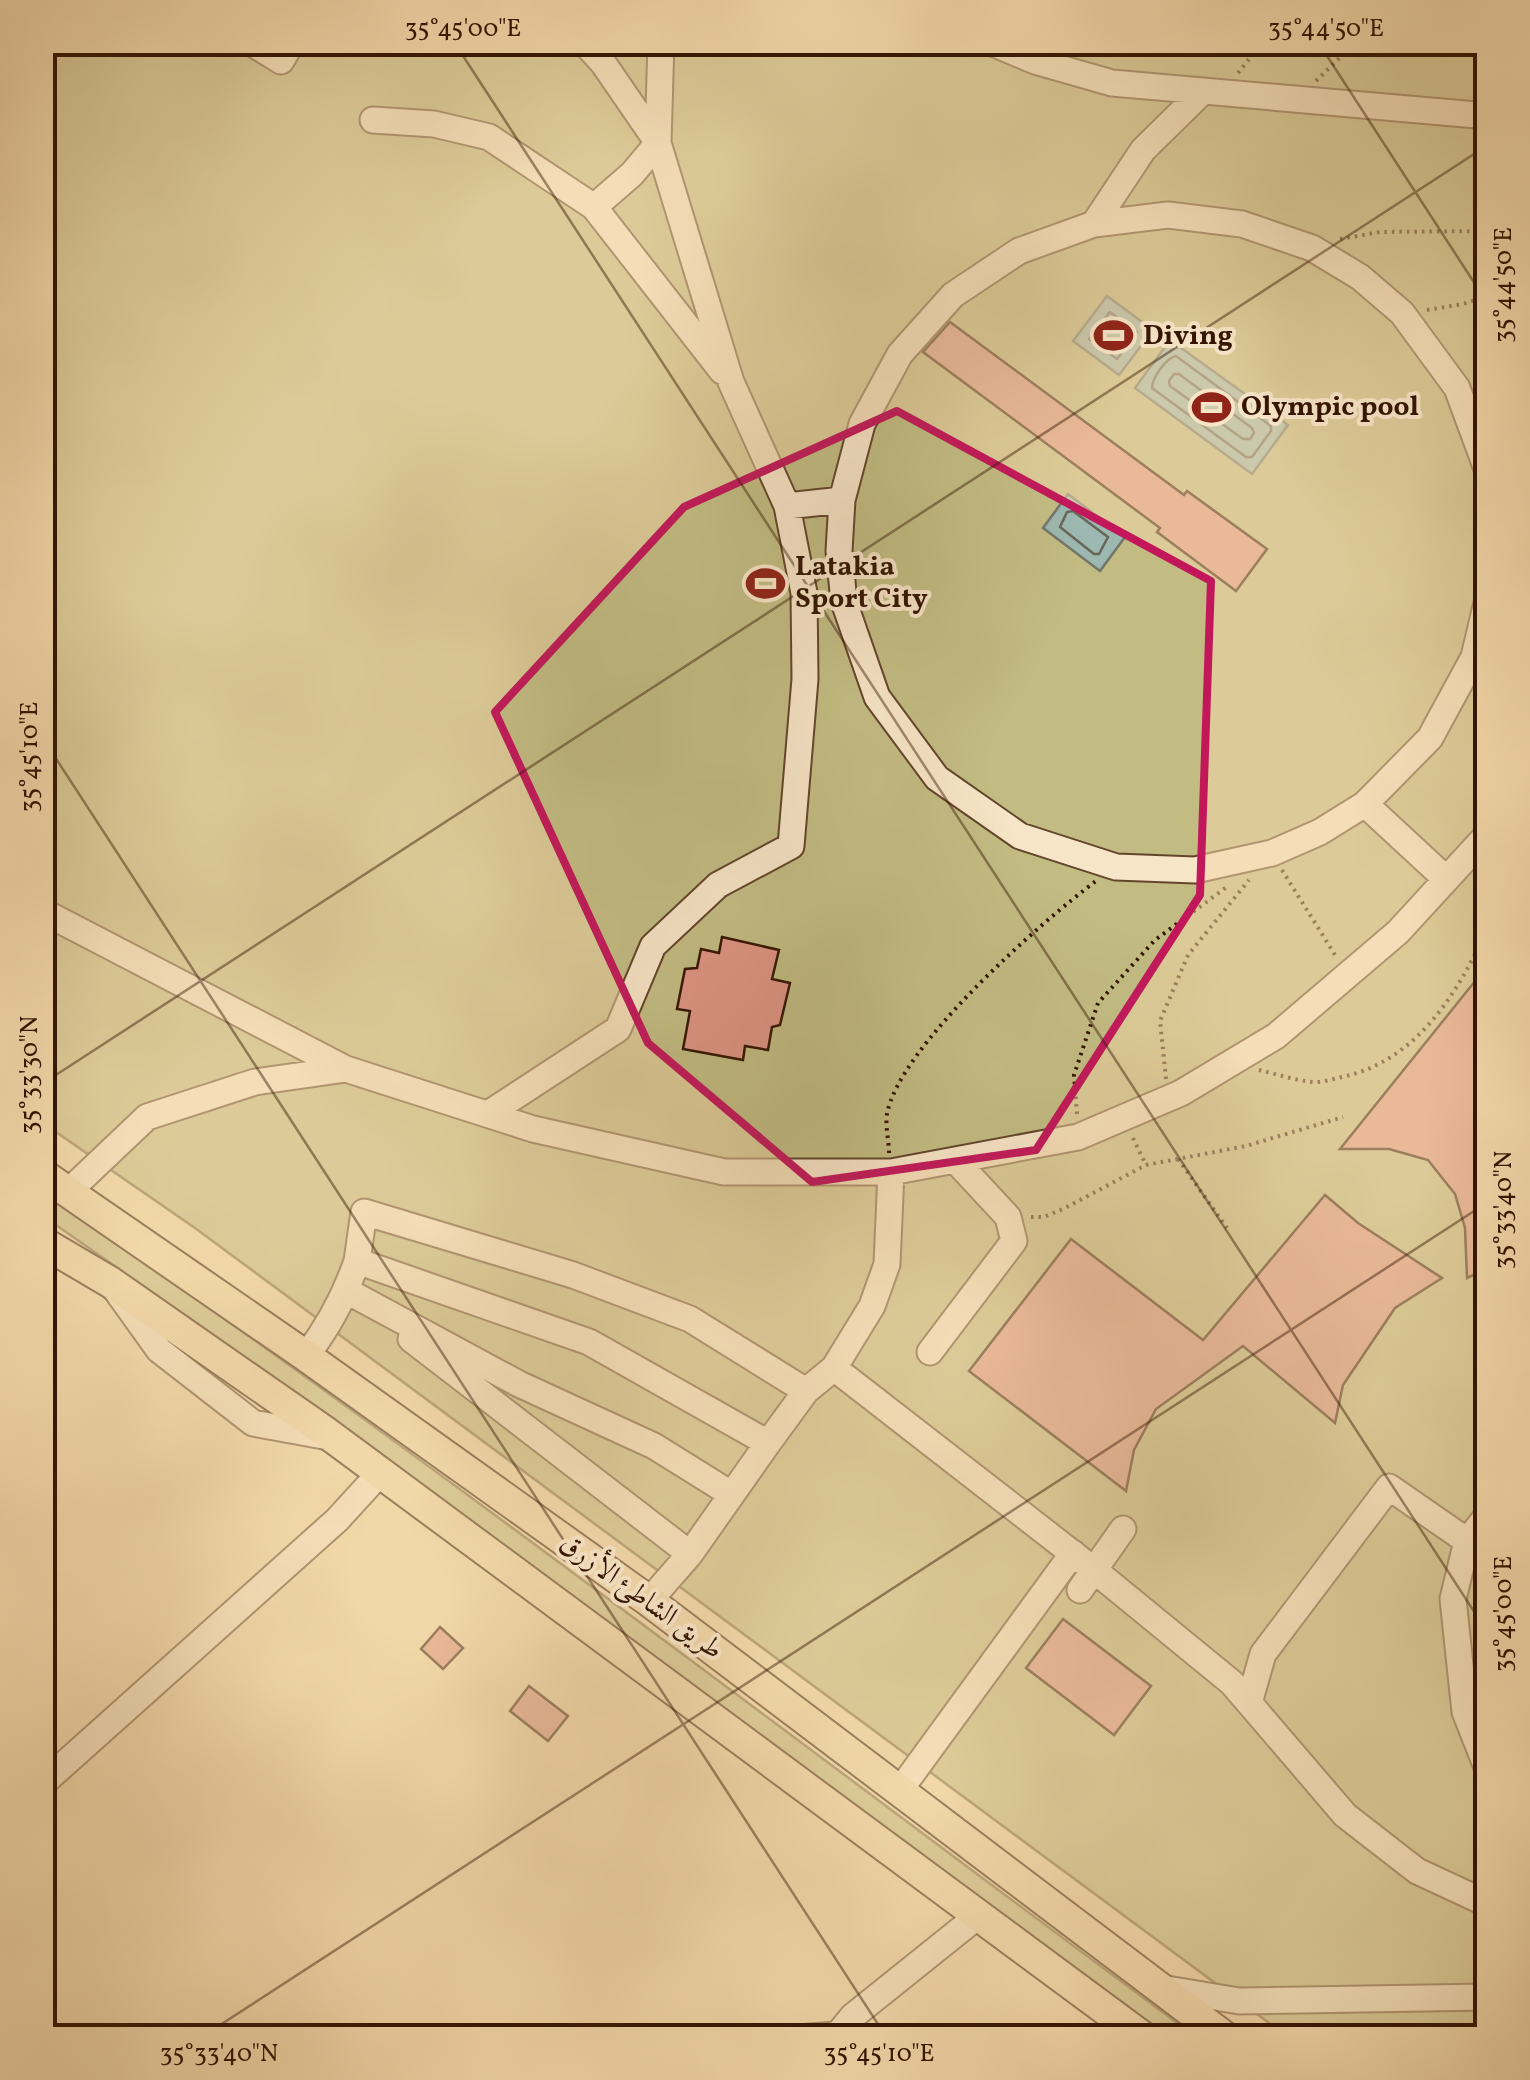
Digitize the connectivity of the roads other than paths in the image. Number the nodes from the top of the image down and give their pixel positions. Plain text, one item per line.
1 (250, 42) edge
2 (292, 42) edge
3 (584, 42) edge
4 (661, 42) edge
5 (990, 42) edge
6 (1201, 92) junction
7 (1488, 116) edge
8 (372, 120) dead end
9 (658, 143) junction
10 (594, 207) junction
11 (1094, 224) junction
12 (732, 382) junction
13 (1488, 472) edge
14 (842, 500) junction
15 (787, 506) junction
16 (1488, 598) edge
17 (844, 602) junction
18 (804, 608) junction
19 (1365, 804) junction
20 (1488, 834) edge
21 (1446, 879) junction
22 (43, 910) edge
23 (346, 1069) junction
24 (488, 1114) junction
25 (955, 1160) junction
26 (891, 1172) junction
27 (42, 1174) edge
28 (70, 1190) junction
29 (42, 1242) edge
30 (358, 1261) junction
31 (347, 1290) junction
32 (930, 1352) dead end
33 (306, 1356) junction
34 (834, 1368) junction
35 (806, 1391) junction
36 (768, 1444) junction
37 (380, 1473) junction
38 (732, 1494) junction
39 (1488, 1514) edge
40 (1123, 1529) dead end
41 (1467, 1541) junction
42 (1073, 1553) junction
43 (690, 1554) junction
44 (1087, 1580) junction
45 (649, 1601) junction
46 (1249, 1703) junction
47 (1488, 1770) edge
48 (42, 1784) edge
49 (900, 1790) junction
50 (1488, 1904) edge
51 (979, 1916) junction
52 (1161, 1988) junction
53 (1488, 1997) edge
54 (835, 2036) edge
55 (798, 2038) edge
56 (1144, 2038) edge
57 (1226, 2038) edge

1 - 2 street
3 - 9 street
4 - 9 street
5 - 6 street
6 - 7 street
6 - 11 street
8 - 10 street
9 - 10 street
9 - 12 street
10 - 12 street
11 - 13 street
11 - 14 street
12 - 15 street
14 - 15 street
14 - 17 street
15 - 18 street
16 - 19 street
17 - 18 street
17 - 19 street
18 - 24 street
19 - 21 street
20 - 21 street
21 - 25 street
22 - 23 street
23 - 24 street
23 - 28 street
24 - 26 street
25 - 26 street
25 - 32 street
26 - 34 street
27 - 28 main road, طريق الشاطئ الأزرق
28 - 33 main road, طريق الشاطئ الأزرق
29 - 37 main road, طريق الشاطئ الأزرق
30 - 31 street
30 - 35 street
30 - 36 street
31 - 33 street
31 - 38 street
31 - 43 street
33 - 45 main road, طريق الشاطئ الأزرق
34 - 35 street
34 - 42 street
35 - 36 street
36 - 38 street
37 - 48 street
37 - 51 main road, طريق الشاطئ الأزرق
38 - 43 street
39 - 41 street
40 - 44 street
41 - 46 street
41 - 47 street
42 - 44 street
42 - 49 street
43 - 45 street
44 - 46 street
45 - 49 main road, طريق الشاطئ الأزرق
46 - 50 street
49 - 52 main road, طريق الشاطئ الأزرق
51 - 54 street
51 - 56 main road, طريق الشاطئ الأزرق
52 - 53 street
52 - 57 main road, طريق الشاطئ الأزرق
54 - 55 street

